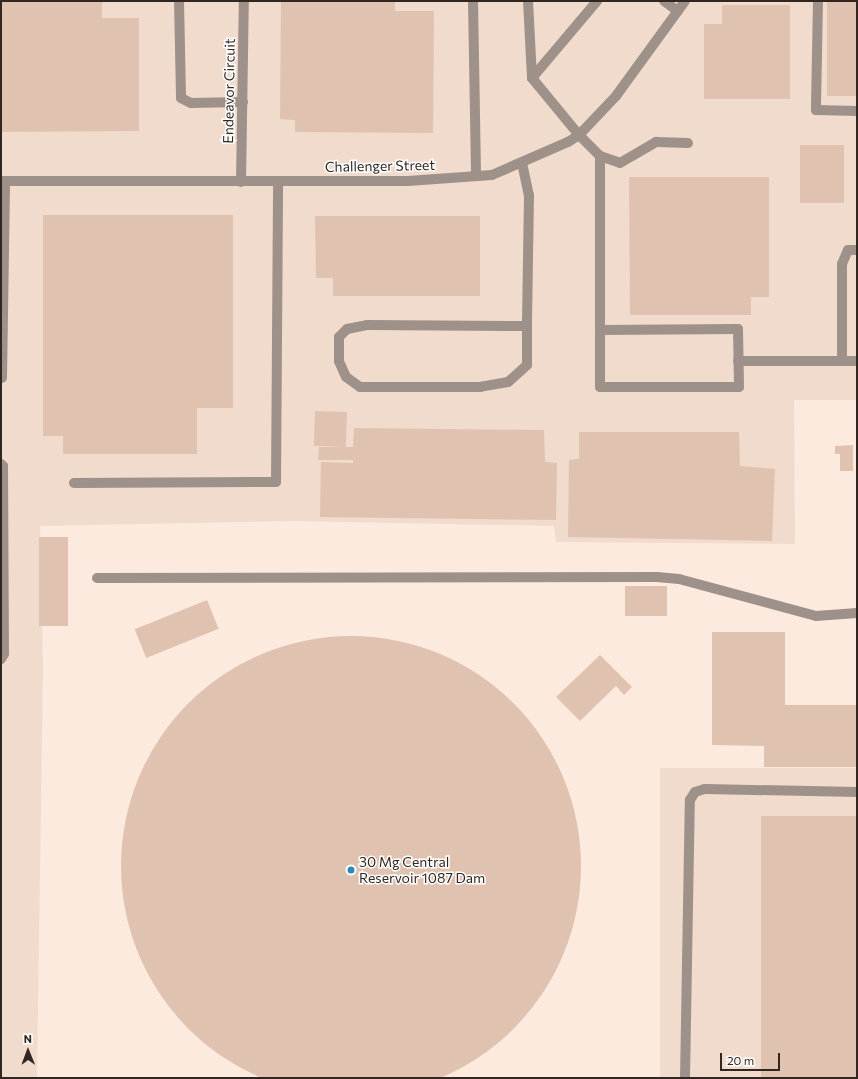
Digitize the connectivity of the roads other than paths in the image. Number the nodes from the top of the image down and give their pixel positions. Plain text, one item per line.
1 (179, 1) edge
2 (244, 1) edge
3 (474, 1) edge
4 (528, 1) edge
5 (597, 1) edge
6 (664, 1) edge
7 (685, 1) edge
8 (818, 1) edge
9 (678, 11) junction
10 (532, 78) junction
11 (243, 102) junction
12 (857, 111) edge
13 (579, 135) junction
14 (688, 143) dead end
15 (600, 156) junction
16 (522, 163) junction
17 (476, 176) junction
18 (3, 181) edge
19 (242, 182) junction
20 (278, 182) junction
21 (857, 250) edge
22 (527, 326) junction
23 (600, 330) junction
24 (842, 360) junction
25 (738, 361) junction
26 (857, 361) edge
27 (2, 378) edge
28 (1, 464) edge
29 (74, 483) dead end
30 (97, 578) dead end
31 (857, 614) edge
32 (1, 659) edge
33 (857, 792) edge
34 (685, 1078) edge

1 - 11 street
2 - 11 street, Endeavor Circuit
3 - 17 street
4 - 10 street
5 - 10 street
6 - 9 street
7 - 9 street, Challenger Street
8 - 12 street
9 - 13 street, Challenger Street
10 - 13 street
11 - 19 street, Endeavor Circuit
13 - 15 street
13 - 16 street, Challenger Street
14 - 15 street
15 - 23 street
16 - 17 street, Challenger Street
16 - 22 street
17 - 20 street, Challenger Street
18 - 19 street, Challenger Street
18 - 27 street
19 - 20 street, Challenger Street
20 - 29 street
21 - 24 street
22 - 22 street
23 - 25 street
23 - 25 street
24 - 25 street
24 - 26 street
28 - 32 street
30 - 31 street
33 - 34 street

